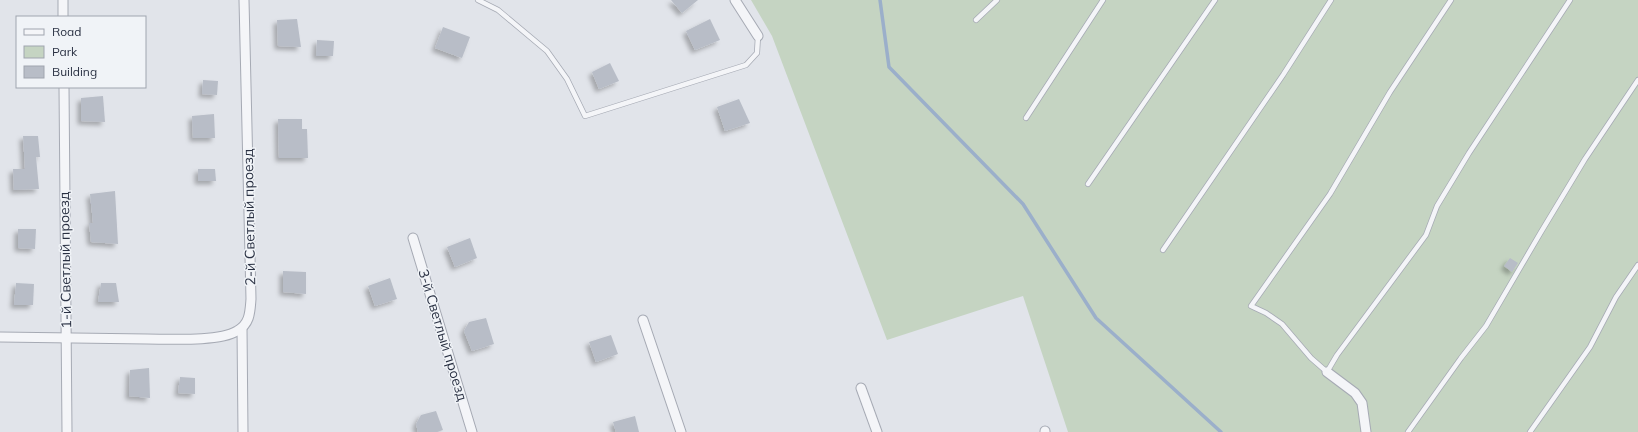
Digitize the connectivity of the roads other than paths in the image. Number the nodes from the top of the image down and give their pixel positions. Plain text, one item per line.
1 (63, 0) edge
2 (244, 0) edge
3 (478, 0) edge
4 (735, 0) edge
5 (997, 0) edge
6 (1103, 0) edge
7 (1215, 0) edge
8 (1331, 0) edge
9 (1451, 0) edge
10 (1570, 0) edge
11 (63, 16) edge
12 (976, 20) dead end
13 (758, 36) joint
14 (1638, 80) edge
15 (64, 88) edge
16 (1026, 118) dead end
17 (1088, 184) dead end
18 (413, 238) dead end
19 (1163, 250) dead end
20 (1638, 265) edge
21 (643, 320) dead end
22 (242, 328) junction
23 (0, 337) edge
24 (66, 338) junction
25 (1327, 372) junction
26 (862, 388) dead end
27 (67, 432) edge
28 (243, 432) edge
29 (472, 432) edge
30 (682, 432) edge
31 (877, 432) edge
32 (1366, 432) edge
33 (1408, 432) edge
34 (1530, 432) edge

1 - 11 street
2 - 22 street, 2-й Светлый проезд
3 - 13 lane
4 - 13 street
5 - 12 lane
6 - 16 lane
7 - 17 lane
8 - 19 lane
9 - 25 lane
10 - 25 lane
14 - 33 lane
15 - 24 street, 1-й Светлый проезд
18 - 29 street, 3-й Светлый проезд
20 - 34 lane
21 - 30 street
22 - 24 street
22 - 28 street, 2-й Светлый проезд
23 - 24 street
24 - 27 street, 1-й Светлый проезд
25 - 32 street
26 - 31 street

